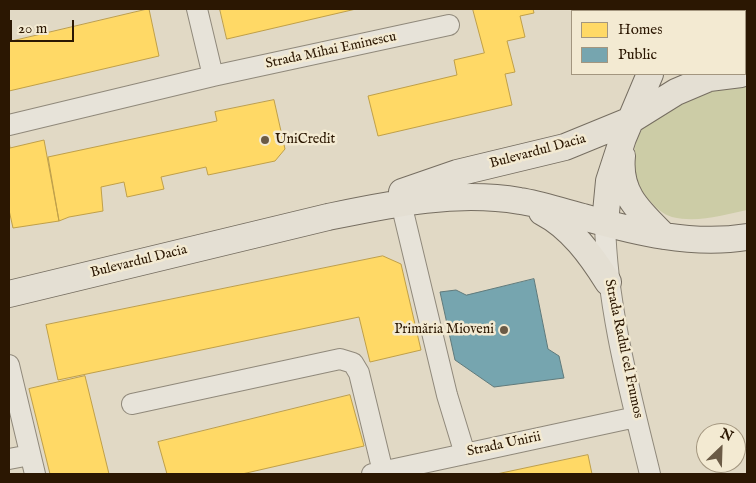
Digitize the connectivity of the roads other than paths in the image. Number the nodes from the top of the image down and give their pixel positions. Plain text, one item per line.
1 (197, 9) edge
2 (449, 25) dead end
3 (650, 75) edge
4 (733, 75) edge
5 (213, 76) junction
6 (9, 125) edge
7 (627, 129) junction
8 (521, 201) junction
9 (402, 203) junction
10 (328, 217) junction
11 (605, 223) junction
12 (664, 236) junction
13 (747, 237) edge
14 (608, 282) junction
15 (9, 294) edge
16 (9, 365) edge
17 (132, 404) dead end
18 (636, 417) junction
19 (464, 454) junction
20 (30, 455) junction
21 (9, 459) edge
22 (378, 473) edge
23 (34, 474) edge
24 (650, 474) edge

1 - 5 street
2 - 5 street, Strada Mihai Eminescu
3 - 7 main road
4 - 7 main road, Bulevardul Dacia
5 - 6 street, Strada Mihai Eminescu
7 - 10 main road, Bulevardul Dacia
7 - 11 main road
7 - 12 main road
8 - 9 main road, Bulevardul Dacia
8 - 11 main road, Bulevardul Dacia
8 - 14 main road
9 - 10 main road, Bulevardul Dacia
9 - 19 street
10 - 15 main road, Bulevardul Dacia
11 - 12 main road, Bulevardul Dacia
11 - 14 street, Strada Radul cel Frumos
12 - 13 main road, Bulevardul Dacia
14 - 18 street, Strada Radul cel Frumos
16 - 20 street
17 - 22 street
18 - 19 street, Strada Unirii
18 - 24 street, Strada Radul cel Frumos
19 - 22 street, Strada Unirii
20 - 21 street
20 - 23 street

